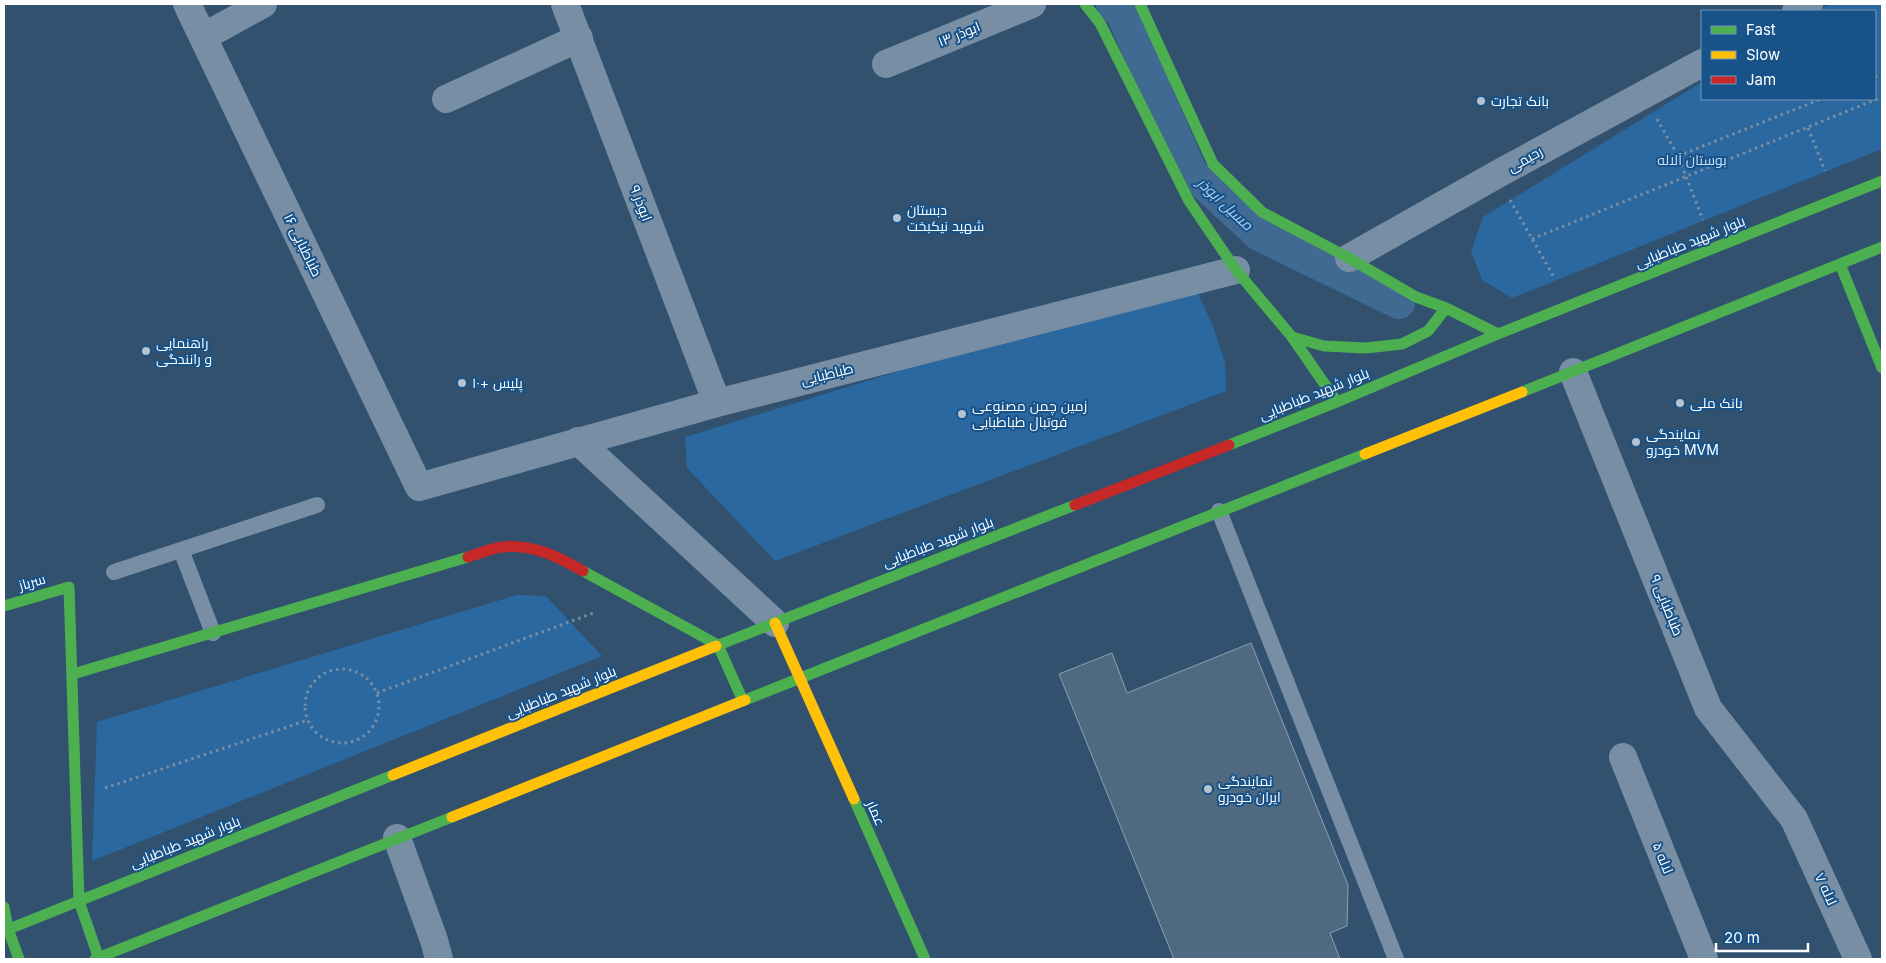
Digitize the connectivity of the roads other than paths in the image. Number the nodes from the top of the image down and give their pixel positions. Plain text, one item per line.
1 (187, 4) edge
2 (263, 4) edge
3 (566, 4) edge
4 (1032, 4) edge
5 (1085, 4) edge
6 (1140, 4) edge
7 (1810, 4) edge
8 (1798, 10) edge
9 (203, 37) junction
10 (579, 38) junction
11 (1701, 63) edge
12 (886, 64) dead end
13 (446, 99) dead end
14 (1882, 181) edge
15 (1882, 247) edge
16 (1349, 258) junction
17 (1840, 264) junction
18 (1236, 270) junction
19 (1446, 308) junction
20 (1498, 334) junction
21 (1292, 337) junction
22 (1882, 368) edge
23 (1573, 372) junction
24 (717, 402) junction
25 (1337, 402) junction
26 (578, 441) junction
27 (419, 486) joint
28 (317, 506) dead end
29 (1220, 511) junction
30 (181, 550) junction
31 (114, 572) dead end
32 (4, 606) edge
33 (775, 623) junction
34 (213, 633) junction
35 (718, 645) junction
36 (73, 674) junction
37 (800, 678) junction
38 (743, 701) junction
39 (1623, 757) dead end
40 (1794, 819) joint
41 (397, 838) junction
42 (79, 901) junction
43 (4, 907) edge
44 (6, 930) edge
45 (19, 959) edge
46 (98, 959) edge
47 (439, 959) edge
48 (925, 959) edge
49 (1396, 959) edge
50 (1704, 959) edge
51 (1858, 959) edge

1 - 9 street, طباطبایی ۱۶
2 - 9 street
3 - 10 street, ابوذر ۹
4 - 12 street, ابوذر ۱۳
5 - 18 main road
6 - 16 main road
7 - 8 street
9 - 27 street, طباطبایی ۱۶
10 - 13 street
10 - 24 street, ابوذر ۹
11 - 16 street, رحیمی
14 - 20 main road, بلوار شهید طباطبایی
15 - 17 main road
16 - 19 main road
17 - 22 main road
17 - 23 main road
18 - 21 main road
18 - 24 street, طباطبایی
19 - 20 main road
19 - 21 main road
20 - 25 main road, بلوار شهید طباطبایی
21 - 25 main road
23 - 29 main road
23 - 40 street, طباطبایی ۹
24 - 26 street, طباطبایی
25 - 33 main road, بلوار شهید طباطبایی
26 - 27 street, طباطبایی
26 - 33 street
28 - 30 lane
29 - 37 main road
29 - 49 lane
30 - 31 lane
30 - 34 lane
32 - 36 main road, سرباز
33 - 35 main road, بلوار شهید طباطبایی
33 - 37 main road, عمار
34 - 35 main road
34 - 36 main road
35 - 38 main road
35 - 42 main road, بلوار شهید طباطبایی
36 - 42 main road
37 - 38 main road
37 - 48 main road, عمار
38 - 41 main road
39 - 50 street, لاله ۵
40 - 51 street, لاله ۷
41 - 46 main road
41 - 47 street
42 - 44 main road, بلوار شهید طباطبایی
42 - 46 main road
43 - 44 main road
44 - 45 main road

